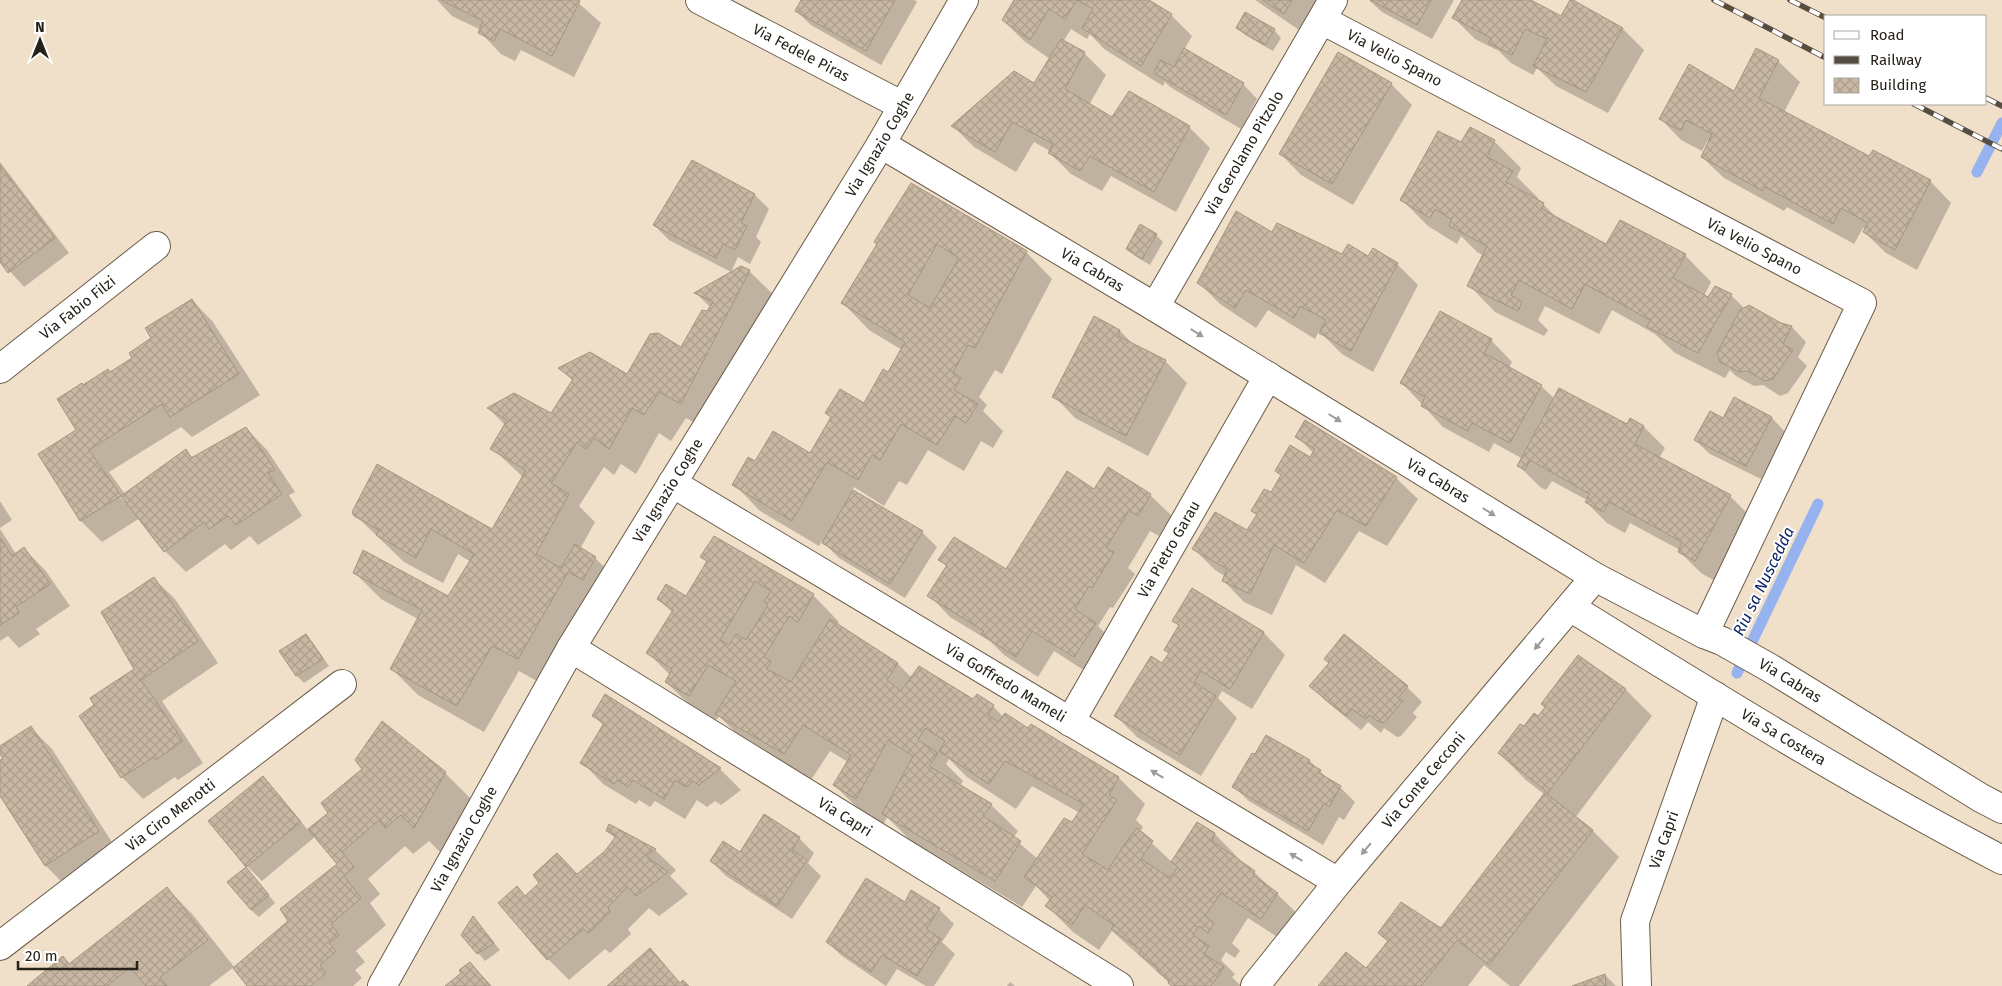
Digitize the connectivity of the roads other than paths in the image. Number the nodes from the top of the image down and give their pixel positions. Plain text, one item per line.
1 (700, 0) edge
2 (964, 0) edge
3 (1327, 10) edge
4 (903, 106) junction
5 (881, 144) junction
6 (156, 246) dead end
7 (1155, 307) junction
8 (0, 369) edge
9 (1268, 376) junction
10 (672, 483) junction
11 (1595, 577) junction
12 (1570, 607) junction
13 (1713, 637) junction
14 (571, 648) junction
15 (342, 684) dead end
16 (1715, 696) junction
17 (1070, 722) junction
18 (2002, 809) edge
19 (2002, 860) edge
20 (1338, 882) junction
21 (0, 946) edge
22 (382, 986) edge
23 (1119, 986) edge
24 (1255, 986) edge
25 (1637, 986) edge

1 - 4 street, Via Fedele Piras
2 - 4 street, Via Ignazio Coghe
3 - 7 street, Via Gerolamo Pitzolo
3 - 13 street, Via Velio Spano
4 - 5 street, Via Ignazio Coghe
5 - 7 street, Via Cabras
5 - 10 street, Via Ignazio Coghe
6 - 8 street, Via Fabio Filzi
7 -> 9 street, Via Cabras
9 -> 11 street, Via Cabras
9 - 17 street, Via Pietro Garau
10 - 14 street, Via Ignazio Coghe
10 - 17 street, Via Goffredo Mameli
11 - 12 street, Via Conte Cecconi
11 - 13 street, Via Cabras
12 - 16 street, Via Sa Costera
12 -> 20 street, Via Conte Cecconi
13 - 18 street, Via Cabras
14 - 22 street, Via Ignazio Coghe
14 - 23 street, Via Capri
15 - 21 street, Via Ciro Menotti
16 - 19 street, Via Sa Costera
16 - 25 street, Via Capri
20 -> 17 street, Via Goffredo Mameli
20 - 24 street, Via Conte Cecconi

